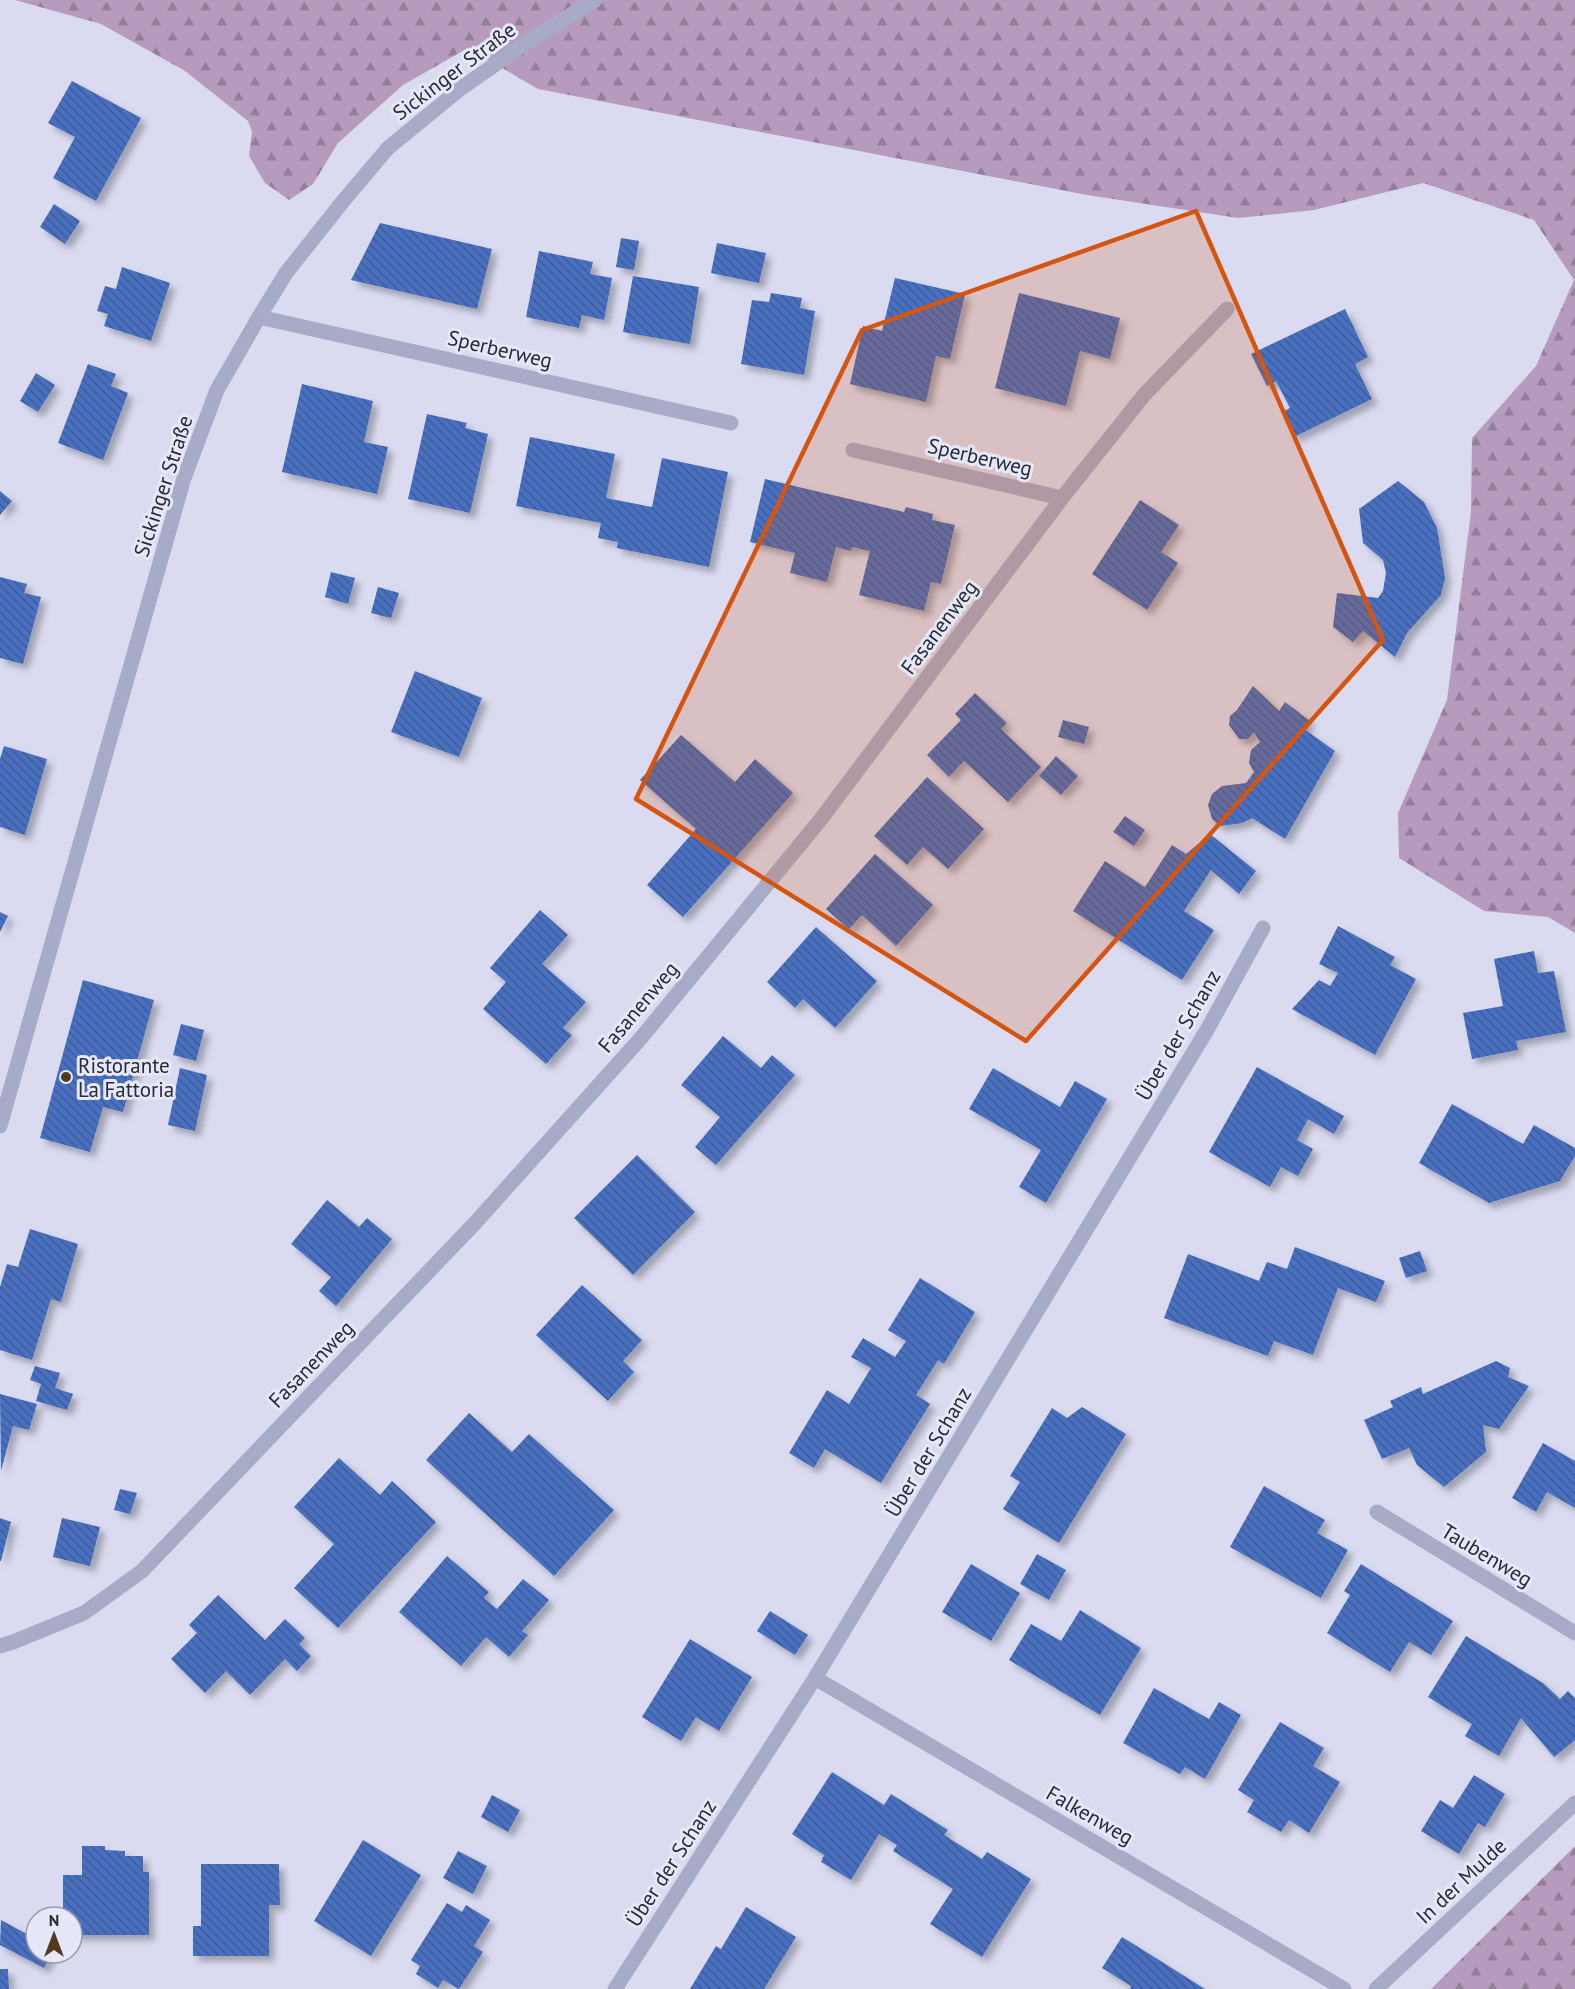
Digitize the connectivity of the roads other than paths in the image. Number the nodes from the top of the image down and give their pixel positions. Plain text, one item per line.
1 (595, 0) edge
2 (1227, 309) dead end
3 (259, 316) junction
4 (732, 423) dead end
5 (853, 450) dead end
6 (1062, 498) junction
7 (1263, 928) dead end
8 (0, 1126) edge
9 (1377, 1512) dead end
10 (1575, 1633) edge
11 (0, 1646) edge
12 (815, 1678) junction
13 (1575, 1803) edge
14 (615, 1989) edge
15 (1344, 1989) edge
16 (1376, 1989) edge

1 - 3 street, Sickinger Straße
2 - 6 street, Fasanenweg
3 - 4 street, Sperberweg
3 - 8 street, Sickinger Straße
5 - 6 street, Sperberweg
6 - 11 street, Fasanenweg
7 - 12 street, Über der Schanz
9 - 10 street, Taubenweg
12 - 14 street, Über der Schanz
12 - 15 street, Falkenweg
13 - 16 street, In der Mulde

